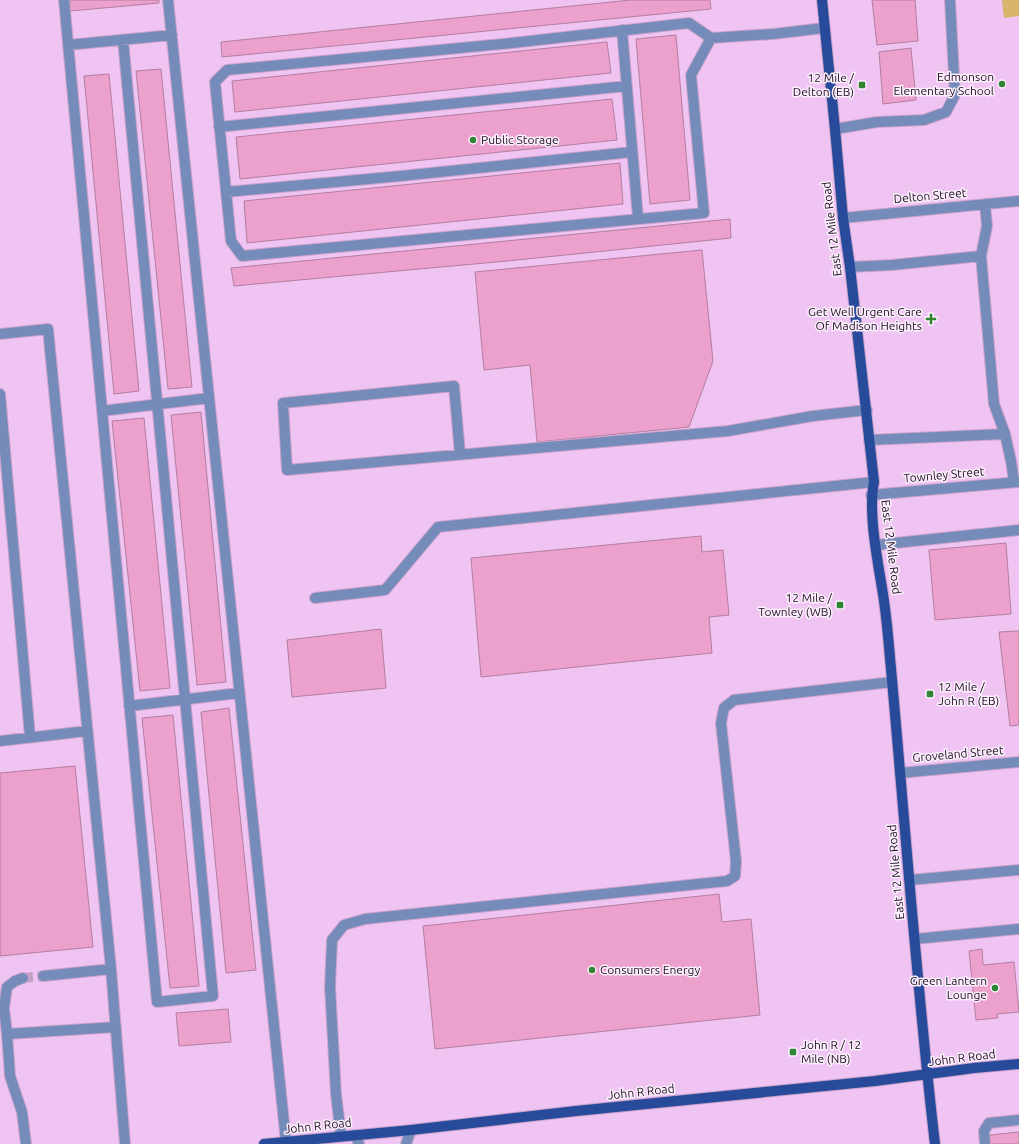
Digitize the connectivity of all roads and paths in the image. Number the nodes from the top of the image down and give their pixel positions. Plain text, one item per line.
1 (64, 0) edge
2 (168, 0) edge
3 (822, 0) edge
4 (950, 0) edge
5 (824, 28) junction
6 (622, 30) junction
7 (172, 35) junction
8 (711, 38) junction
9 (123, 40) junction
10 (68, 45) junction
11 (627, 86) junction
12 (220, 127) junction
13 (835, 129) junction
14 (632, 152) junction
15 (226, 192) junction
16 (1019, 201) edge
17 (985, 204) junction
18 (638, 218) junction
19 (843, 218) junction
20 (981, 256) junction
21 (850, 267) junction
22 (0, 334) edge
23 (0, 394) edge
24 (209, 398) junction
25 (157, 404) junction
26 (866, 410) junction
27 (102, 411) junction
28 (1005, 434) junction
29 (869, 440) junction
30 (460, 454) junction
31 (874, 482) junction
32 (1016, 482) edge
33 (871, 495) junction
34 (1019, 530) edge
35 (876, 546) junction
36 (315, 598) dead end
37 (892, 682) junction
38 (239, 693) junction
39 (185, 699) junction
40 (129, 706) junction
41 (87, 731) junction
42 (30, 737) junction
43 (0, 740) edge
44 (1019, 762) edge
45 (900, 773) junction
46 (1019, 870) edge
47 (910, 880) junction
48 (1019, 929) edge
49 (915, 940) junction
50 (111, 969) junction
51 (43, 976) tunnel mouth
52 (23, 978) tunnel mouth
53 (116, 1027) junction
54 (7, 1034) junction
55 (1019, 1064) edge
56 (926, 1075) junction
57 (1019, 1120) edge
58 (411, 1130) junction
59 (341, 1136) junction
60 (357, 1140) edge
61 (286, 1142) junction
62 (26, 1144) edge
63 (125, 1144) edge
64 (264, 1144) edge
65 (406, 1144) edge
66 (934, 1144) edge
67 (985, 1144) edge

1 - 10 street
2 - 7 street
3 - 5 main road, East 12 Mile Road
4 - 13 street
5 - 8 street
5 - 13 main road, East 12 Mile Road
6 - 8 street
6 - 11 street
6 - 12 street
7 - 9 street
7 - 24 street
8 - 18 street
9 - 10 street
9 - 25 street
10 - 27 street
11 - 12 street
11 - 14 street
12 - 15 street
13 - 19 main road, East 12 Mile Road
14 - 15 street
14 - 18 street
15 - 18 street
16 - 17 street, Delton Street
17 - 19 street, Delton Street
17 - 20 street
19 - 21 main road, East 12 Mile Road
20 - 21 street
20 - 28 street
21 - 26 main road, East 12 Mile Road
22 - 41 street
23 - 42 street
24 - 25 street
24 - 38 street
25 - 27 street
25 - 39 street
26 - 29 main road, East 12 Mile Road
26 - 30 street
27 - 40 street
28 - 29 street
28 - 32 street
29 - 31 main road, East 12 Mile Road
30 - 30 street
31 - 33 main road, East 12 Mile Road
31 - 36 street
32 - 33 street, Townley Street
33 - 35 main road, East 12 Mile Road
34 - 35 street
35 - 37 main road, East 12 Mile Road
37 - 45 main road, East 12 Mile Road
37 - 59 street
38 - 39 street
38 - 61 street
39 - 40 street
39 - 40 street
41 - 42 street
41 - 50 street
42 - 43 street
44 - 45 street, Groveland Street
45 - 47 main road, East 12 Mile Road
46 - 47 street
47 - 49 main road, East 12 Mile Road
48 - 49 street
49 - 56 main road, East 12 Mile Road
50 - 51 street
50 - 53 street
52 - 54 street
53 - 54 street
53 - 63 street
54 - 62 street
55 - 56 main road, John R Road
56 - 58 main road, John R Road
56 - 66 main road, East 12 Mile Road
57 - 67 street
58 - 60 main road, John R Road
58 - 65 street
59 - 60 main road, John R Road
59 - 61 main road, John R Road
61 - 64 main road, John R Road

